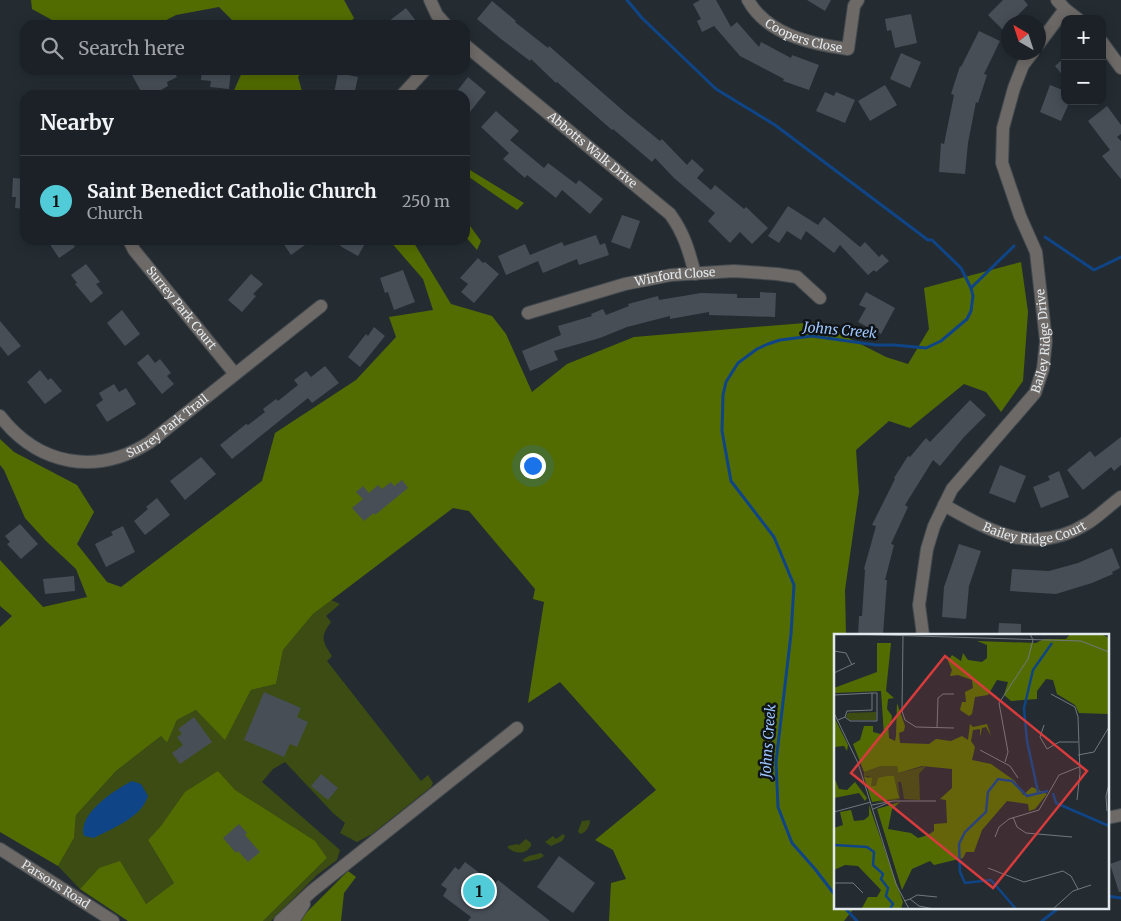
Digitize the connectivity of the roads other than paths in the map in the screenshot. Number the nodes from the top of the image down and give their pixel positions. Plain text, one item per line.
1 (430, 0) edge
2 (748, 0) edge
3 (858, 0) edge
4 (1061, 4) edge
5 (1073, 15) edge
6 (442, 20) edge
7 (1046, 31) edge
8 (1106, 47) edge
9 (470, 49) edge
10 (1027, 60) edge
11 (1121, 68) edge
12 (420, 75) edge
13 (407, 90) edge
14 (132, 245) edge
15 (695, 274) junction
16 (820, 298) dead end
17 (320, 306) dead end
18 (528, 312) dead end
19 (235, 374) junction
20 (0, 416) edge
21 (1121, 497) edge
22 (944, 505) junction
23 (923, 634) edge
24 (517, 728) dead end
25 (1121, 815) edge
26 (1108, 818) edge
27 (0, 849) edge
28 (312, 891) junction
29 (113, 921) edge
30 (280, 921) edge
31 (293, 921) edge

1 - 6 street
2 - 3 street, Coopers Close
4 - 5 street
4 - 7 street
8 - 11 street
9 - 15 street, Abbotts Walk Drive
10 - 22 street, Bailey Ridge Drive
12 - 13 street
14 - 19 street, Surrey Park Court
15 - 16 street, Winford Close
15 - 18 street, Winford Close
17 - 19 street, Surrey Park Trail
19 - 20 street, Surrey Park Trail
21 - 22 street, Bailey Ridge Court
22 - 23 street, Bailey Ridge Drive
24 - 28 street
25 - 26 street
27 - 29 street, Parsons Road
28 - 30 street
28 - 31 street

